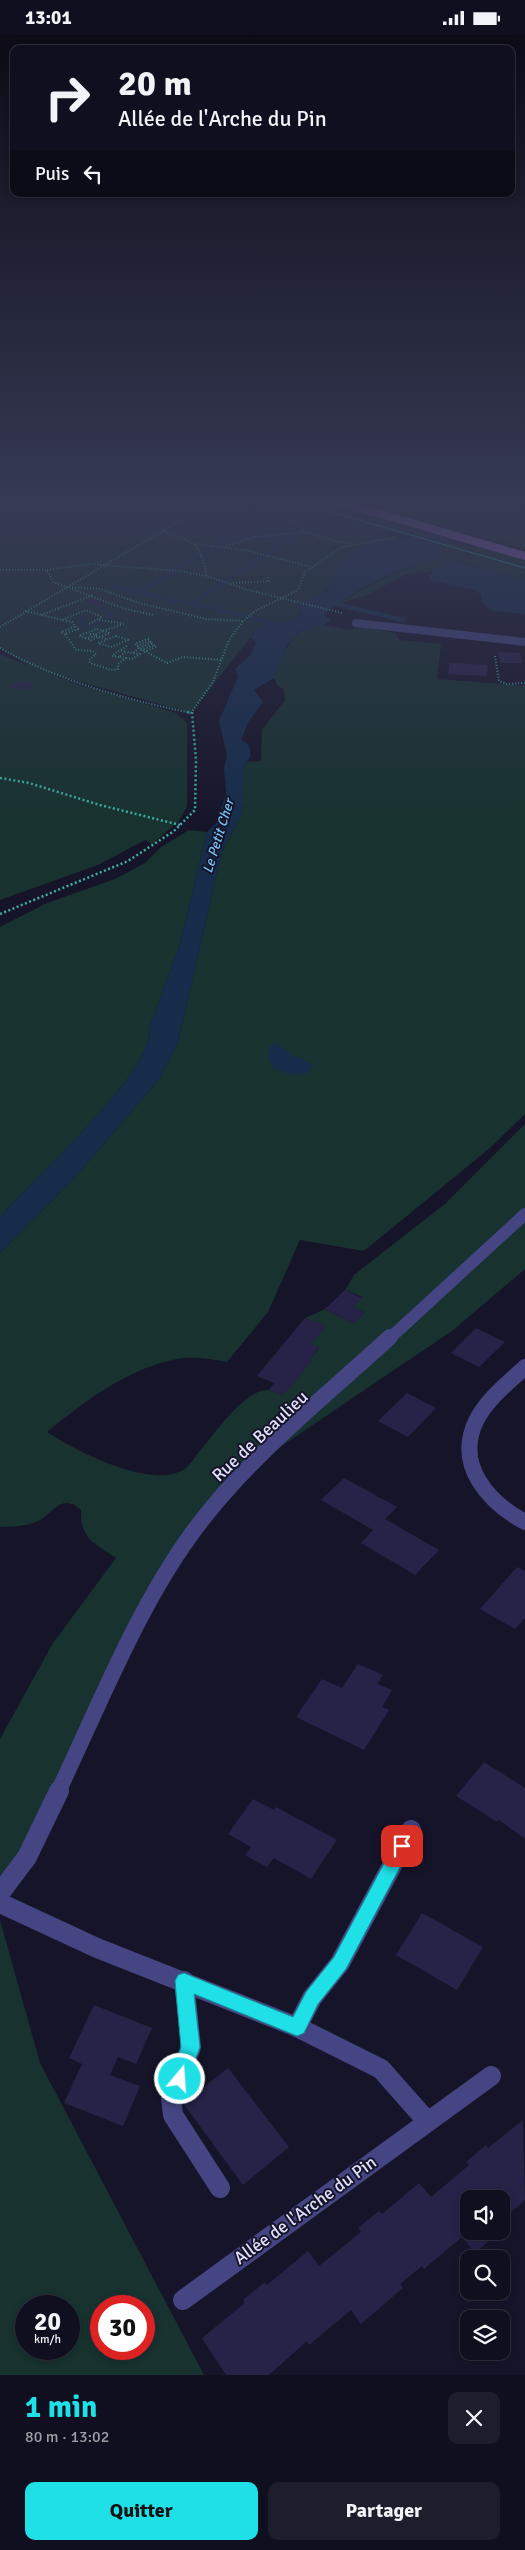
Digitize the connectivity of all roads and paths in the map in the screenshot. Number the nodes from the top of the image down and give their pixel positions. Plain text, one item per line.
1 (53, 610) edge
2 (132, 610) edge
3 (167, 610) edge
4 (261, 610) edge
5 (334, 610) edge
6 (25, 611) joint
7 (338, 611) dead end
8 (40, 615) junction
9 (154, 615) dead end
10 (98, 619) junction
11 (62, 620) junction
12 (243, 621) junction
13 (356, 623) dead end
14 (89, 624) dead end
15 (67, 626) dead end
16 (0, 627) edge
17 (62, 628) dead end
18 (67, 630) junction
19 (72, 630) junction
20 (103, 631) junction
21 (65, 634) junction
22 (83, 634) junction
23 (89, 634) junction
24 (96, 635) junction
25 (100, 637) junction
26 (85, 638) junction
27 (107, 639) junction
28 (492, 640) junction
29 (525, 642) edge
30 (128, 645) dead end
31 (0, 648) edge
32 (140, 649) junction
33 (120, 650) junction
34 (126, 652) junction
35 (133, 653) junction
36 (119, 657) junction
37 (126, 658) junction
38 (223, 660) junction
39 (525, 683) edge
40 (191, 713) junction
41 (0, 778) edge
42 (181, 825) junction
43 (0, 915) edge
44 (525, 1214) edge
45 (525, 1367) edge
46 (525, 1521) edge
47 (411, 1830) dead end
48 (0, 1893) edge
49 (0, 1903) edge
50 (184, 1981) junction
51 (297, 2027) junction
52 (491, 2076) dead end
53 (427, 2121) junction
54 (220, 2188) dead end
55 (183, 2300) dead end

1 - 8 path
2 - 9 path
3 - 12 path
4 - 12 path
5 - 7 path
6 - 8 path
6 - 16 path
8 - 11 path
10 - 11 path
10 - 14 path
10 - 20 path
11 - 19 path
12 - 38 path
13 - 28 street
15 - 19 path
17 - 18 path
18 - 19 path
18 - 21 path
19 - 21 path
19 - 22 path
20 - 23 path
20 - 24 path
20 - 25 path
21 - 37 path
22 - 23 path
22 - 26 path
23 - 24 path
23 - 26 path
24 - 25 path
25 - 26 path
25 - 27 path
27 - 27 path
28 - 29 street
28 - 39 path
30 - 33 path
31 - 40 path
32 - 32 path
32 - 35 path
32 - 38 path
33 - 34 path
33 - 36 path
34 - 35 path
34 - 36 path
35 - 37 path
36 - 37 path
38 - 40 path
40 - 42 path
41 - 42 path
42 - 43 path
44 - 48 street, Rue de Beaulieu
45 - 46 street
47 - 51 street
49 - 50 street
50 - 51 street
50 - 54 street
51 - 53 street
52 - 53 street, Allée de l'Arche du Pin
53 - 55 street, Allée de l'Arche du Pin

